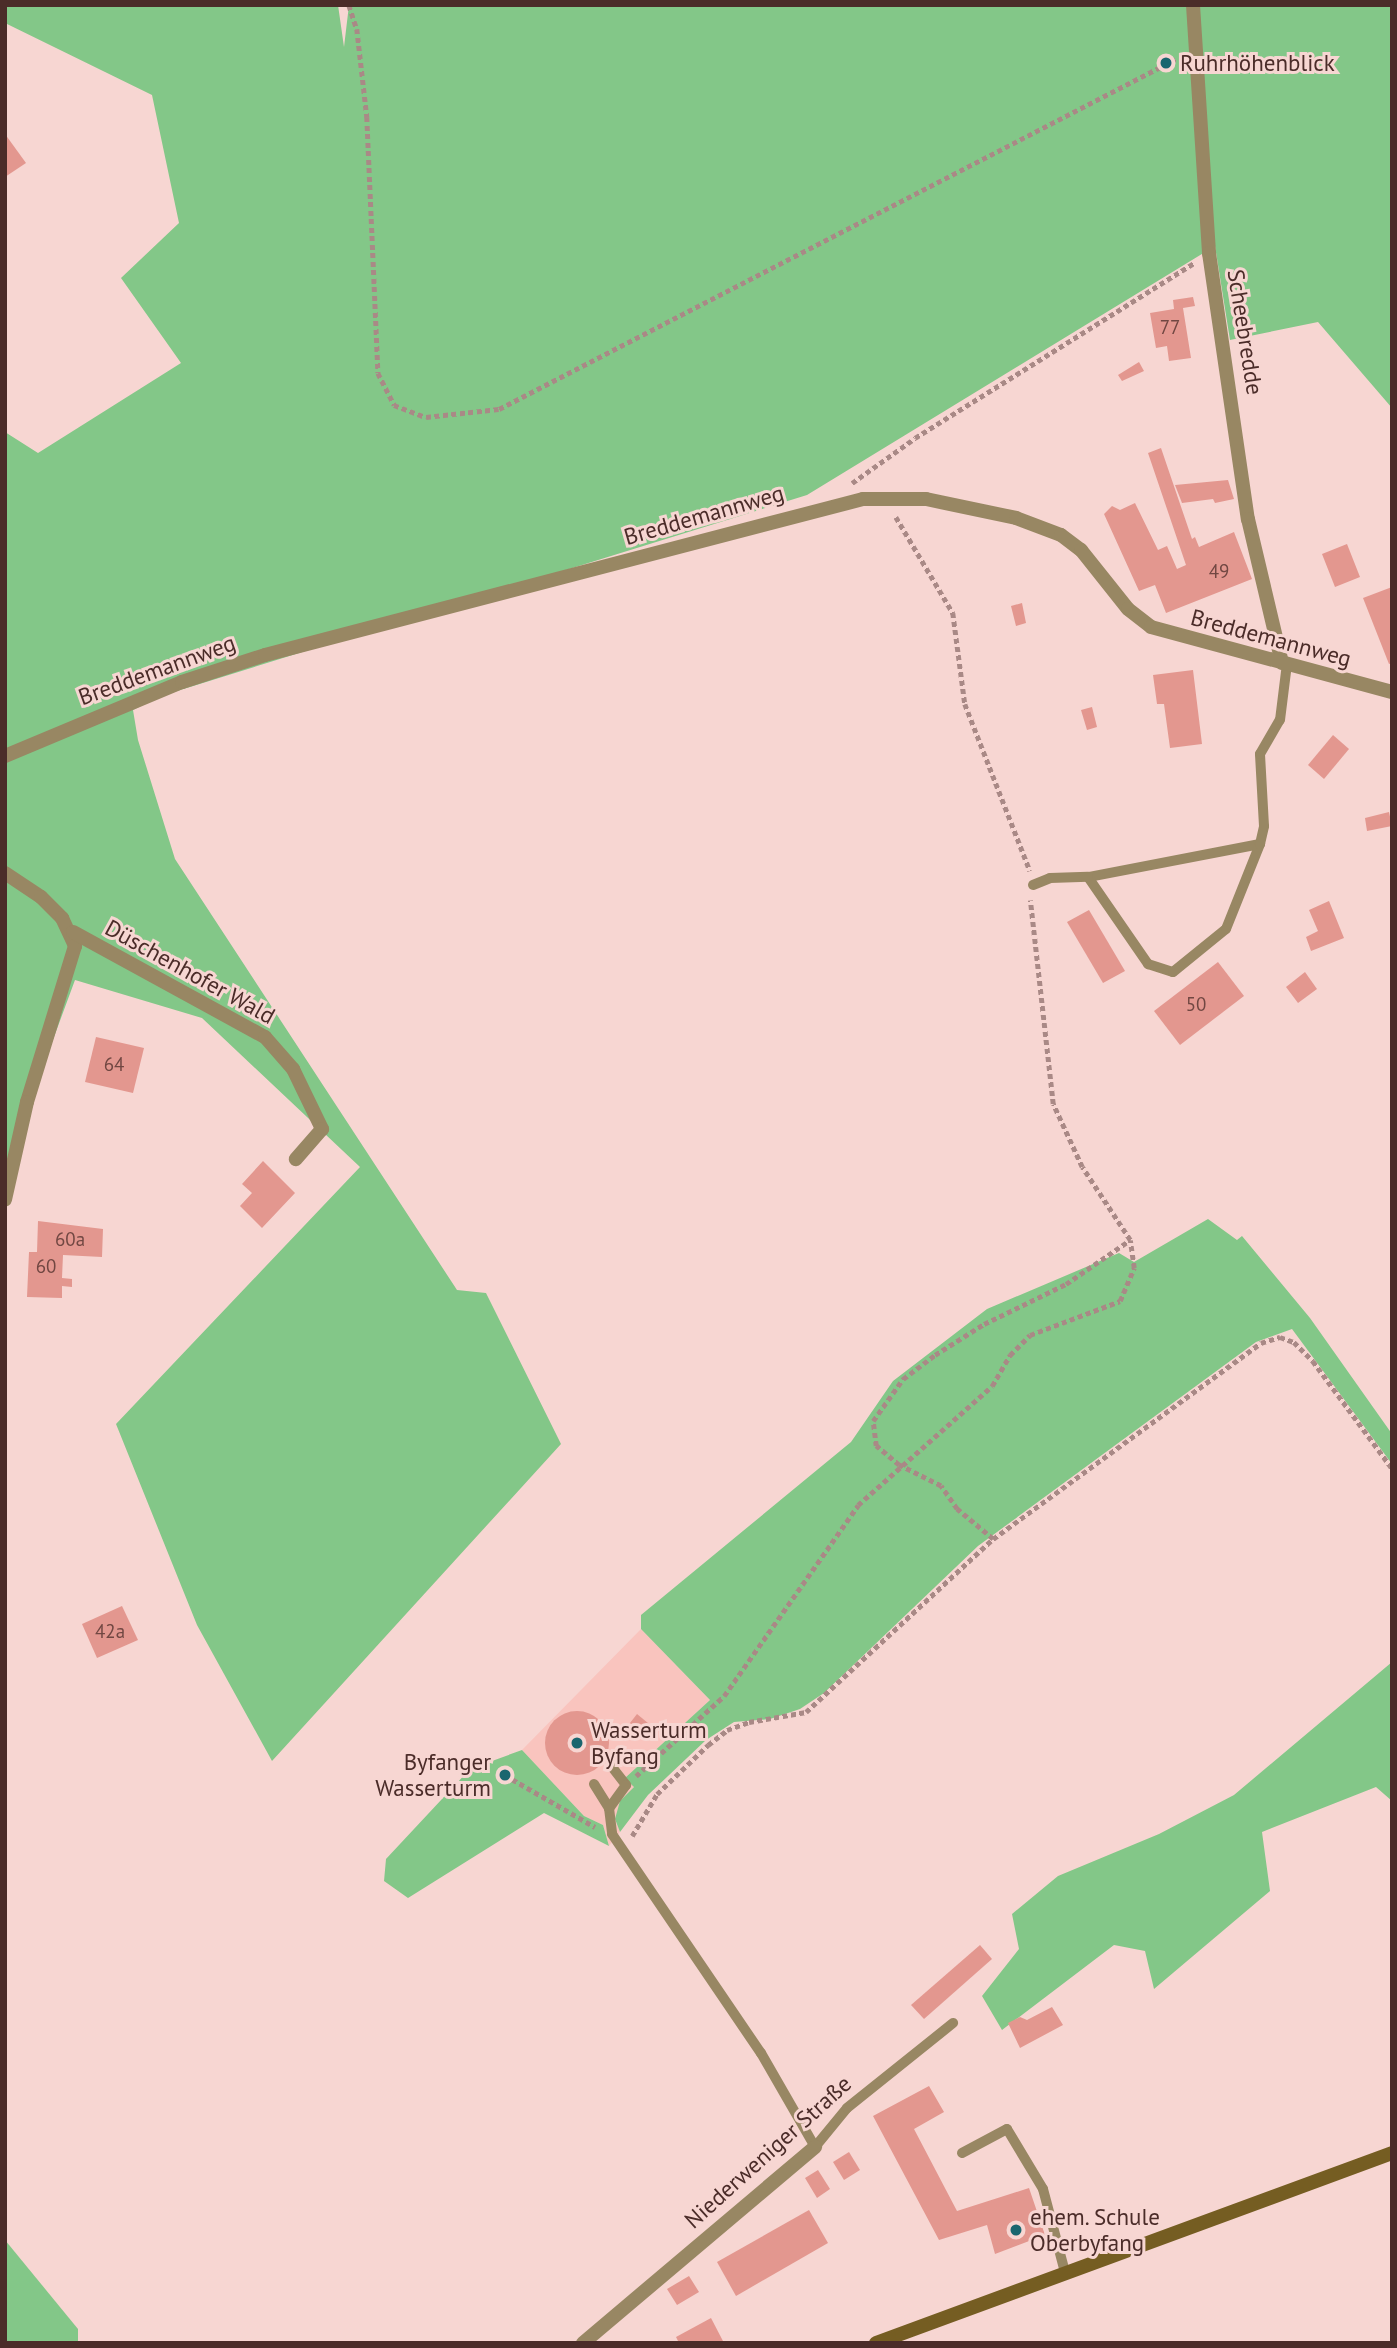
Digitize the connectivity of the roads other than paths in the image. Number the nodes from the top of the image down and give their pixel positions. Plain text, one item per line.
1 (1193, 5) edge
2 (1284, 664) junction
3 (1390, 695) edge
4 (5, 756) edge
5 (1260, 844) junction
6 (5, 873) edge
7 (1088, 877) junction
8 (1033, 885) road end
9 (73, 932) junction
10 (296, 1160) dead end
11 (5, 1200) edge
12 (612, 1767) dead end
13 (594, 1784) dead end
14 (609, 1808) junction
15 (953, 2023) dead end
16 (815, 2147) junction
17 (1392, 2152) edge
18 (962, 2154) dead end
19 (1065, 2272) junction
20 (583, 2343) edge
21 (876, 2343) edge

1 - 2 street, Scheebredde
2 - 3 street, Breddemannweg
2 - 4 street, Breddemannweg
2 - 5 lane
5 - 7 lane
5 - 7 lane
6 - 9 street, Düschenhofer Wald
7 - 8 lane
9 - 10 street, Düschenhofer Wald
9 - 11 street, Düschenhofer Wald
12 - 14 lane
13 - 14 lane
14 - 16 lane
15 - 16 lane, Niederweniger Straße
16 - 20 street, Niederweniger Straße
17 - 19 street
18 - 19 lane
19 - 21 street

